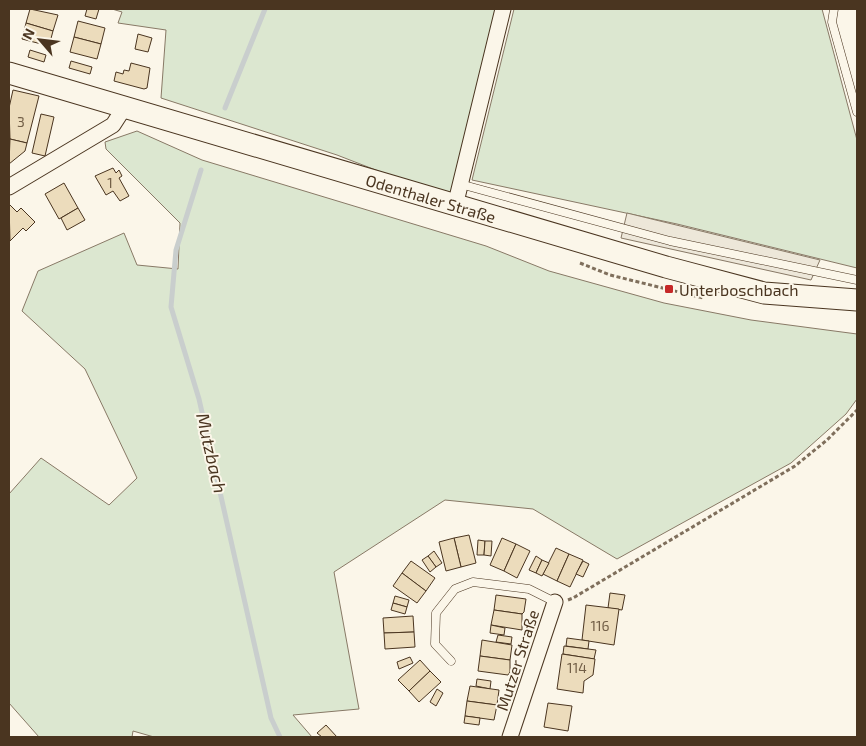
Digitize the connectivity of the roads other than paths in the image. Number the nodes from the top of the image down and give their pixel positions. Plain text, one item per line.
1 (503, 9) edge
2 (834, 9) edge
3 (9, 73) edge
4 (124, 108) junction
5 (857, 112) edge
6 (460, 184) junction
7 (9, 187) edge
8 (455, 206) junction
9 (857, 280) edge
10 (857, 300) edge
11 (555, 602) joint
12 (451, 661) dead end
13 (510, 737) edge

1 - 6 street
2 - 5 lane
3 - 4 main road, Odenthaler Straße
4 - 7 street
4 - 8 main road, Odenthaler Straße
6 - 8 street
6 - 9 lane
8 - 10 main road, Odenthaler Straße
11 - 12 lane, Mutzer Straße
11 - 13 street, Mutzer Straße

